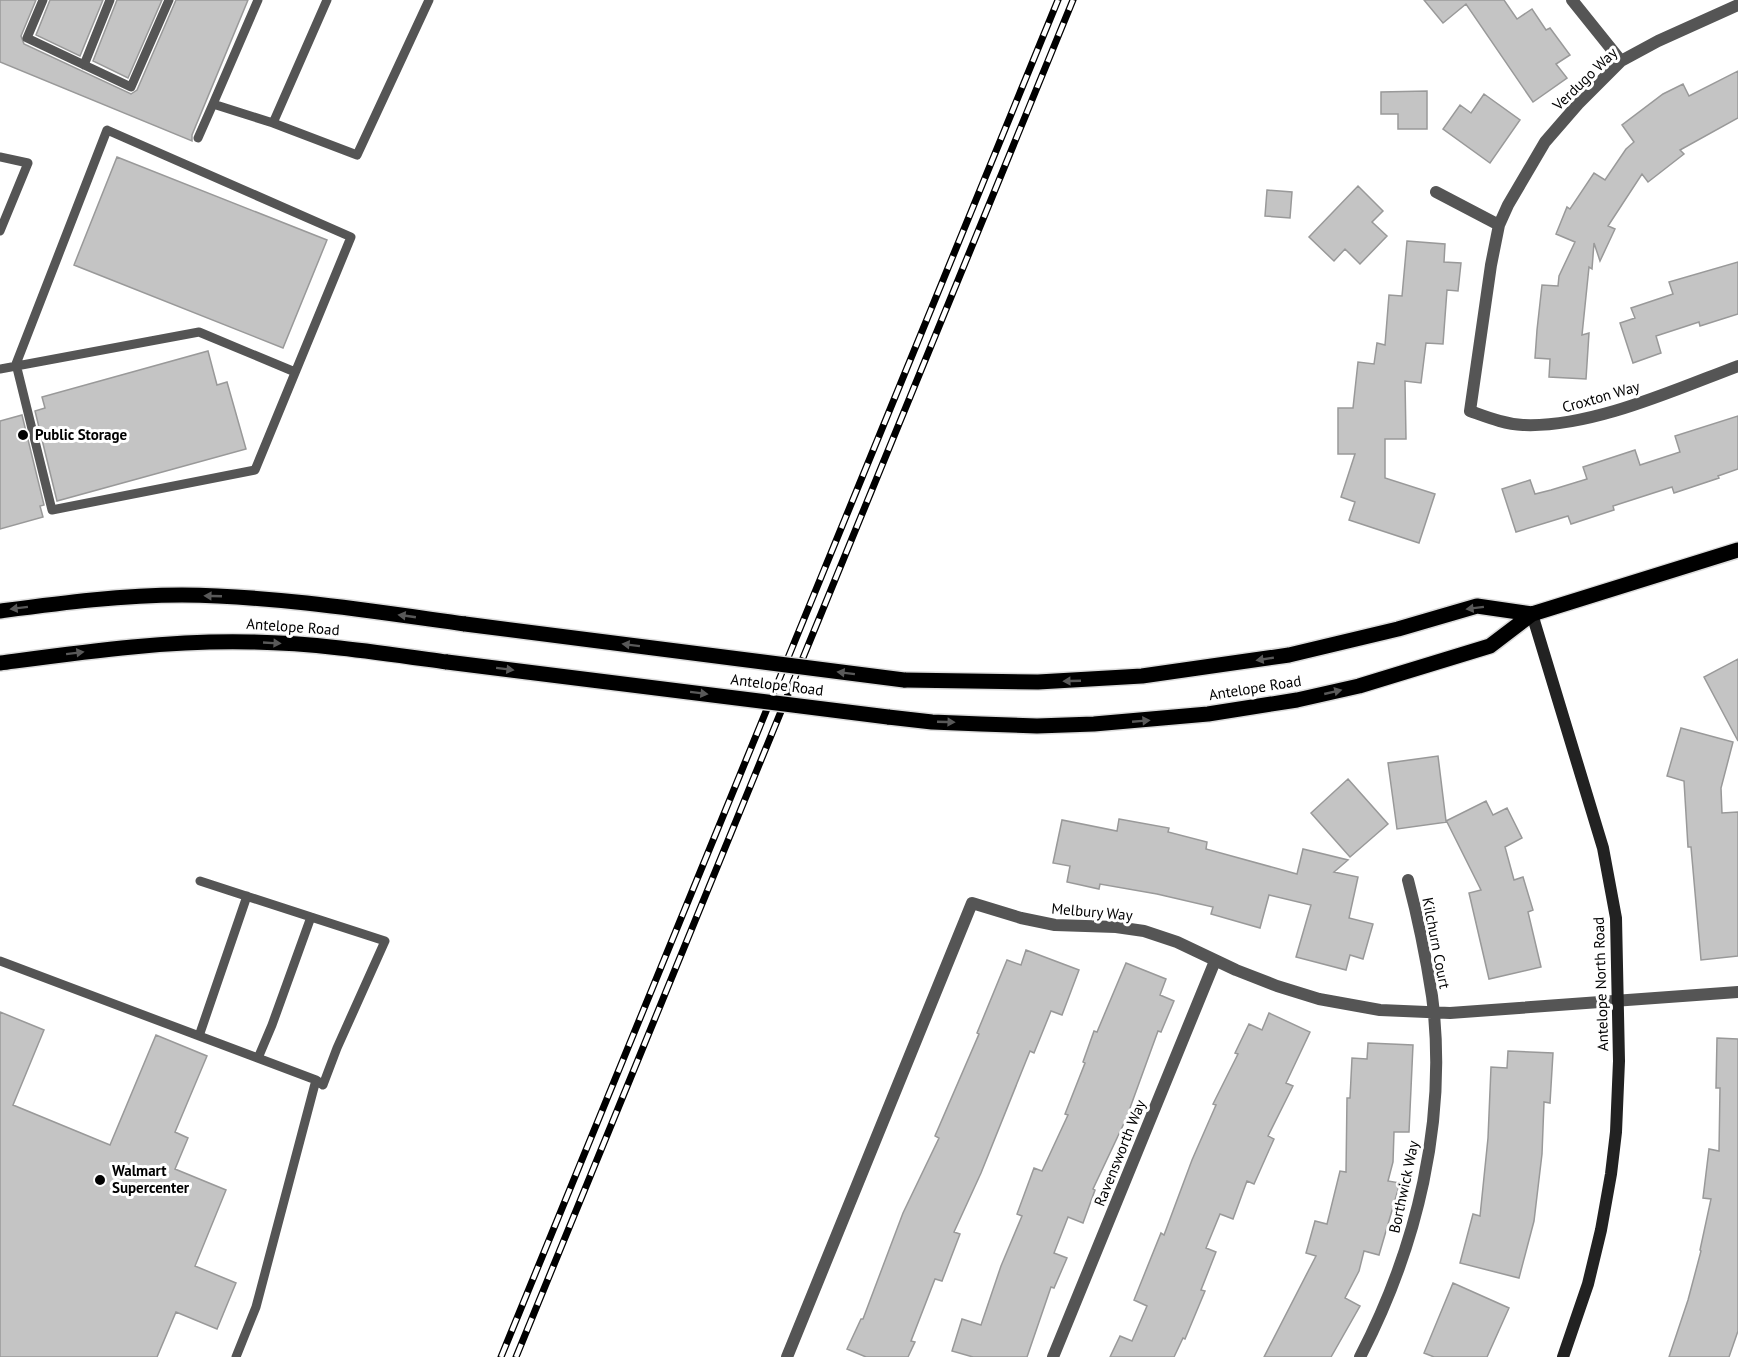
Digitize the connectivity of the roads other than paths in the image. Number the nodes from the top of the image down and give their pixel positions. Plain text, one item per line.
1 (43, 0) edge
2 (111, 0) edge
3 (169, 0) edge
4 (258, 0) edge
5 (327, 0) edge
6 (429, 0) edge
7 (1572, 0) edge
8 (1738, 4) edge
9 (1621, 61) junction
10 (84, 65) junction
11 (213, 104) junction
12 (273, 123) junction
13 (198, 138) dead end
14 (0, 157) edge
15 (1436, 192) dead end
16 (1499, 225) junction
17 (0, 231) edge
18 (16, 364) junction
19 (1738, 366) edge
20 (0, 369) edge
21 (295, 372) junction
22 (1470, 411) joint
23 (1738, 550) edge
24 (0, 611) edge
25 (1532, 614) junction
26 (0, 663) edge
27 (1408, 880) dead end
28 (200, 881) dead end
29 (247, 896) junction
30 (311, 917) junction
31 (0, 961) edge
32 (1215, 961) junction
33 (1738, 992) edge
34 (1616, 1001) junction
35 (1433, 1013) junction
36 (199, 1036) junction
37 (258, 1058) junction
38 (316, 1080) junction
39 (236, 1357) edge
40 (787, 1357) edge
41 (1053, 1357) edge
42 (1360, 1357) edge
43 (1563, 1357) edge

1 - 10 lane
2 - 10 lane
3 - 10 lane
4 - 11 lane
5 - 12 lane
6 - 12 lane
7 - 9 street
8 - 9 street, Verdugo Way
9 - 16 street, Verdugo Way
11 - 12 lane
11 - 13 lane
14 - 17 lane
15 - 16 street
16 - 22 street, Verdugo Way
18 - 20 lane
18 - 21 lane
18 - 21 lane
18 - 21 lane
19 - 22 street, Croxton Way
23 - 25 main road, Antelope Road
25 -> 24 main road, Antelope Road, bridge
26 -> 25 main road, Antelope Road, bridge
25 - 34 main road, Antelope North Road
27 - 35 street, Kilchurn Court
28 - 29 lane
29 - 30 lane
29 - 36 lane
30 - 37 lane
30 - 38 lane
31 - 36 lane
32 - 35 street, Melbury Way
32 - 40 street, Melbury Way
32 - 41 street, Ravensworth Way
33 - 34 street, Melbury Way
34 - 35 street, Melbury Way
34 - 43 main road, Antelope North Road
35 - 42 street, Borthwick Way
36 - 37 lane
37 - 38 lane
38 - 39 lane

